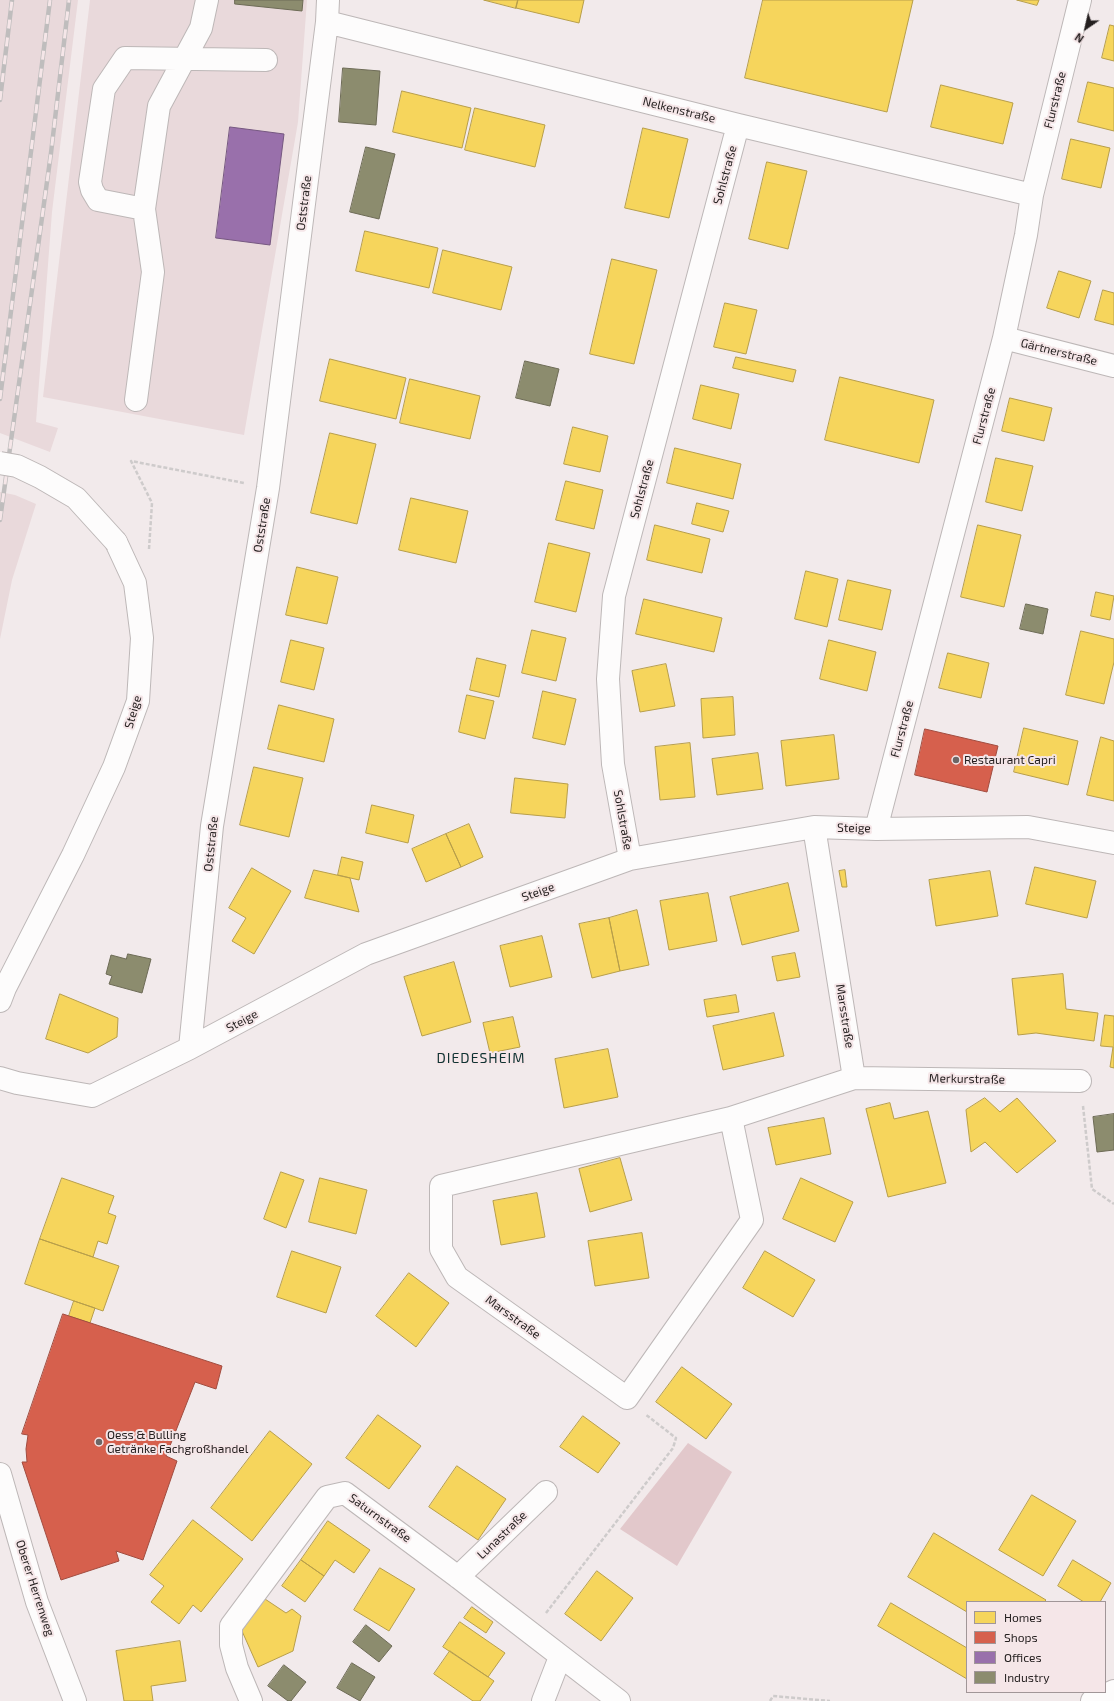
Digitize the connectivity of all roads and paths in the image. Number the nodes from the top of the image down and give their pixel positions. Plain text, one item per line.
1 (207, 0) edge
2 (328, 0) edge
3 (1080, 0) edge
4 (327, 22) junction
5 (185, 59) junction
6 (266, 60) dead end
7 (738, 125) junction
8 (1032, 195) junction
9 (144, 209) junction
10 (1004, 338) junction
11 (1114, 366) edge
12 (136, 400) dead end
13 (0, 463) edge
14 (268, 488) junction
15 (135, 584) junction
16 (814, 827) junction
17 (876, 829) junction
18 (1114, 843) edge
19 (630, 859) junction
20 (0, 1001) edge
21 (190, 1048) junction
22 (0, 1078) edge
23 (854, 1078) junction
24 (1080, 1081) joint
25 (732, 1118) junction
26 (1114, 1204) edge
27 (627, 1398) junction
28 (0, 1474) edge
29 (546, 1492) dead end
30 (458, 1577) junction
31 (530, 1633) junction
32 (560, 1657) junction
33 (1114, 1691) edge
34 (75, 1701) edge
35 (250, 1701) edge
36 (542, 1701) edge
37 (618, 1701) edge
38 (770, 1701) edge
39 (830, 1701) edge
40 (1092, 1701) edge

1 - 5 street
2 - 4 street, Oststraße
3 - 8 street, Flurstraße
4 - 7 street, Nelkenstraße
4 - 14 street, Oststraße
5 - 6 street
5 - 9 street
5 - 9 street
7 - 8 street, Nelkenstraße
7 - 19 street, Sohlstraße
8 - 10 street, Flurstraße
9 - 12 street
10 - 11 street, Gärtnerstraße
10 - 17 street, Flurstraße
13 - 15 street, Steige, bridge
14 - 15 path
14 - 21 street, Oststraße
15 - 20 street, Steige
16 - 17 street, Steige
16 - 19 street, Steige
16 - 23 street, Marsstraße
17 - 18 street, Steige
19 - 21 street, Steige
21 - 22 street, Steige
23 - 24 street, Merkurstraße
23 - 25 street, Marsstraße
24 - 26 path
25 - 27 street
25 - 27 street, Marsstraße
27 - 31 path
28 - 34 street, Oberer Herrenweg
29 - 30 street, Lunastraße
30 - 31 street, Saturnstraße
30 - 35 street, Saturnstraße
31 - 32 street, Saturnstraße
32 - 36 street
32 - 37 street, Saturnstraße
33 - 40 street
38 - 39 path

